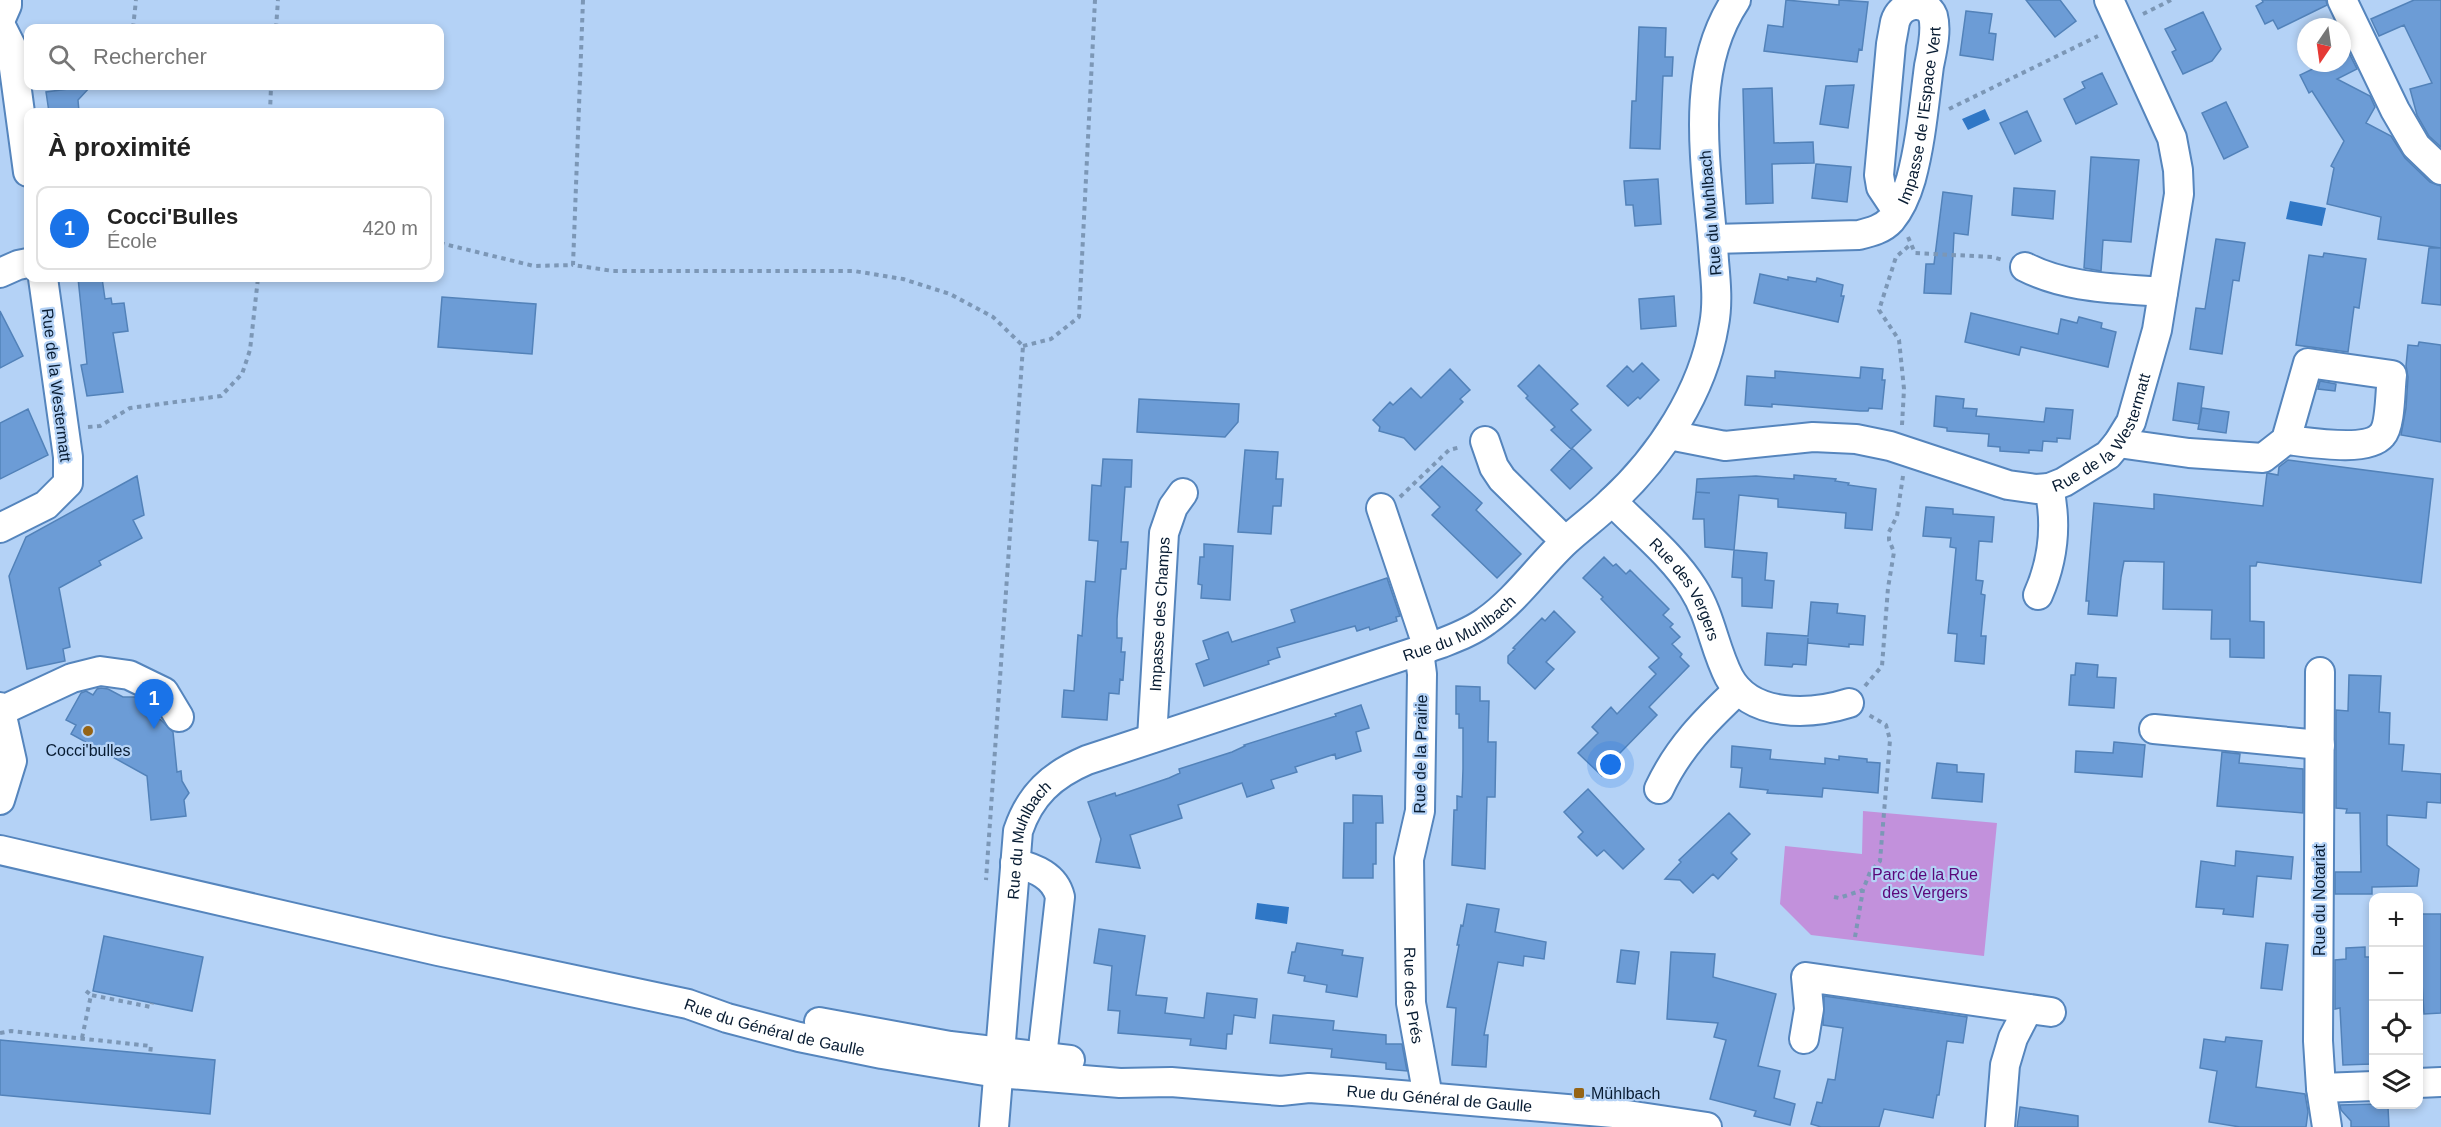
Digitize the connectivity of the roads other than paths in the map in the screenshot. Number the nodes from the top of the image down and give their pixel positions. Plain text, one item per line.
1 (7, 0) edge
2 (1736, 0) edge
3 (2109, 0) edge
4 (2342, 0) edge
5 (0, 23) edge
6 (24, 142) edge
7 (2441, 170) edge
8 (1897, 211) junction
9 (1713, 239) junction
10 (24, 264) edge
11 (2025, 267) road end
12 (0, 273) edge
13 (44, 282) edge
14 (2163, 292) junction
15 (1668, 435) junction
16 (2286, 440) dead end
17 (1485, 441) road end
18 (2118, 443) junction
19 (2049, 488) junction
20 (1182, 493) dead end
21 (1612, 501) junction
22 (1381, 508) road end
23 (0, 528) edge
24 (1565, 541) junction
25 (2038, 595) dead end
26 (1424, 649) junction
27 (2320, 672) dead end
28 (1738, 690) junction
29 (1849, 704) road end
30 (0, 709) edge
31 (179, 717) dead end
32 (2154, 729) dead end
33 (1152, 738) junction
34 (2320, 745) junction
35 (1659, 789) dead end
36 (0, 800) edge
37 (0, 850) edge
38 (1015, 862) junction
39 (1410, 892) joint
40 (1804, 1039) dead end
41 (1042, 1057) junction
42 (998, 1063) junction
43 (1171, 1082) junction
44 (2441, 1082) edge
45 (2423, 1083) edge
46 (2369, 1086) edge
47 (2321, 1088) junction
48 (1428, 1097) junction
49 (994, 1127) edge
50 (1707, 1127) edge
51 (2000, 1127) edge
52 (2327, 1127) edge

1 - 5 street
2 - 9 street, Rue du Muhlbach
3 - 14 street, Rue de la Westermatt
4 - 7 street
5 - 6 street
8 - 8 street, Impasse de l'Espace Vert
8 - 9 street, Impasse de l'Espace Vert
9 - 15 street, Rue du Muhlbach
10 - 12 street
11 - 14 street
13 - 23 street, Rue de la Westermatt
14 - 18 street, Rue de la Westermatt
15 - 19 street, Rue de la Westermatt
15 - 21 street, Rue du Muhlbach
16 - 18 street
17 - 24 street
18 - 19 street, Rue de la Westermatt
19 - 25 street
20 - 33 street, Impasse des Champs
21 - 24 street, Rue du Muhlbach
21 - 28 street, Rue des Vergers
22 - 26 street, Rue de la Prairie
24 - 26 street, Rue du Muhlbach
26 - 33 street, Rue du Muhlbach
26 - 39 street, Rue de la Prairie
27 - 34 street, Rue du Notariat
28 - 29 street
28 - 35 street
30 - 31 street
30 - 36 street
32 - 34 street
33 - 38 street, Rue du Muhlbach
34 - 47 street, Rue du Notariat
37 - 42 street, Rue du Général de Gaulle
38 - 41 street
38 - 42 street, Rue du Muhlbach
39 - 48 street, Rue des Prés
40 - 51 street
41 - 42 street, Rue du Général de Gaulle
41 - 43 street, Rue du Général de Gaulle
42 - 43 street, Rue du Général de Gaulle
42 - 49 street, Rue du Muhlbach
43 - 48 street, Rue du Général de Gaulle
44 - 45 street
46 - 47 street
47 - 52 street, Rue du Notariat
48 - 50 street, Rue du Général de Gaulle

